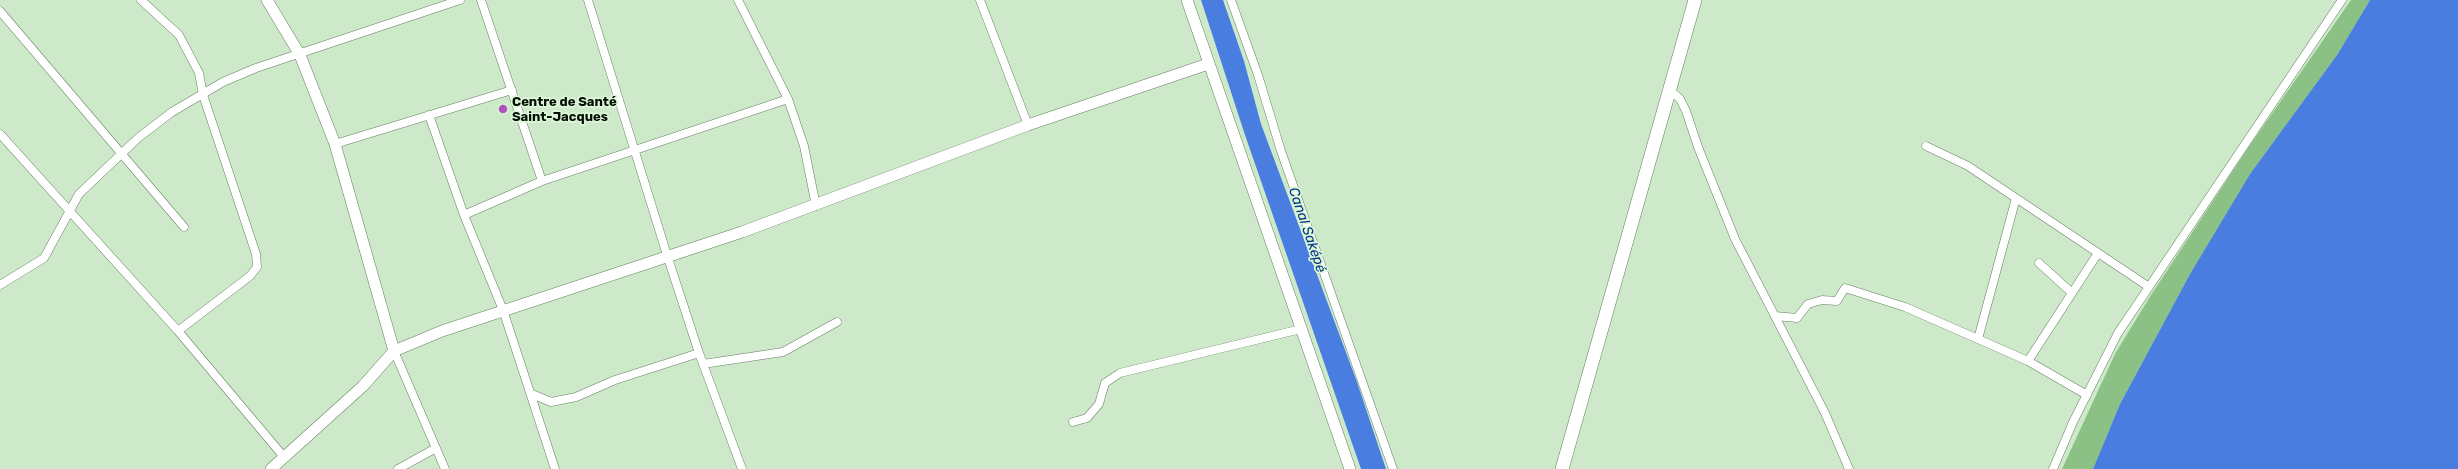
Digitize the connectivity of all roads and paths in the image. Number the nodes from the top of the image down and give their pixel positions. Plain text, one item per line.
1 (141, 0) edge
2 (267, 0) edge
3 (460, 0) edge
4 (481, 0) edge
5 (588, 0) edge
6 (738, 0) edge
7 (980, 0) edge
8 (1187, 0) edge
9 (1231, 0) edge
10 (1695, 0) edge
11 (2342, 0) edge
12 (0, 11) edge
13 (300, 55) junction
14 (1208, 64) junction
15 (512, 90) junction
16 (1670, 90) junction
17 (203, 95) junction
18 (788, 99) junction
19 (429, 115) junction
20 (1028, 125) junction
21 (0, 134) edge
22 (335, 144) junction
23 (1926, 146) dead end
24 (634, 149) junction
25 (122, 154) junction
26 (542, 181) junction
27 (2016, 198) junction
28 (816, 206) junction
29 (68, 211) junction
30 (464, 215) junction
31 (184, 227) dead end
32 (2098, 254) junction
33 (667, 255) junction
34 (2039, 263) dead end
35 (0, 285) edge
36 (2149, 287) junction
37 (2072, 293) junction
38 (503, 310) junction
39 (1775, 316) junction
40 (837, 322) dead end
41 (1301, 329) junction
42 (178, 331) junction
43 (1978, 338) junction
44 (394, 351) junction
45 (699, 352) junction
46 (2028, 361) junction
47 (703, 364) junction
48 (532, 394) junction
49 (2087, 395) junction
50 (1073, 422) dead end
51 (436, 448) junction
52 (284, 457) junction
53 (271, 469) edge
54 (398, 469) edge
55 (445, 469) edge
56 (555, 469) edge
57 (742, 469) edge
58 (1350, 469) edge
59 (1392, 469) edge
60 (1562, 469) edge
61 (1849, 469) edge
62 (2053, 469) edge

1 - 17 street
2 - 13 street
3 - 13 street
4 - 15 street
5 - 24 street
6 - 18 street
7 - 20 street
8 - 14 street
9 - 59 street
10 - 16 main road
11 - 36 street
12 - 25 street
13 - 17 street
13 - 22 street
14 - 20 street
14 - 41 street
15 - 19 street
15 - 26 street
16 - 39 street
16 - 60 main road
17 - 25 street
17 - 42 street
18 - 24 street
18 - 28 street
19 - 22 street
19 - 30 street
20 - 28 street
21 - 29 street
22 - 44 street
23 - 27 street
24 - 26 street
24 - 33 street
25 - 29 street
25 - 31 street
26 - 30 street
27 - 32 street
27 - 43 street
28 - 33 street
29 - 35 street
29 - 42 street
30 - 38 street
32 - 36 street
32 - 37 street
33 - 38 street
33 - 45 street
34 - 37 street
36 - 49 street
37 - 46 street
38 - 44 street
38 - 48 street
39 - 43 street
39 - 61 street
40 - 47 street
41 - 50 street
41 - 58 street
42 - 52 street
43 - 46 street
44 - 51 street
44 - 52 street
45 - 47 street
45 - 48 street
46 - 49 street
47 - 57 street
48 - 56 street
49 - 62 street
51 - 54 street
51 - 55 street
52 - 53 street

